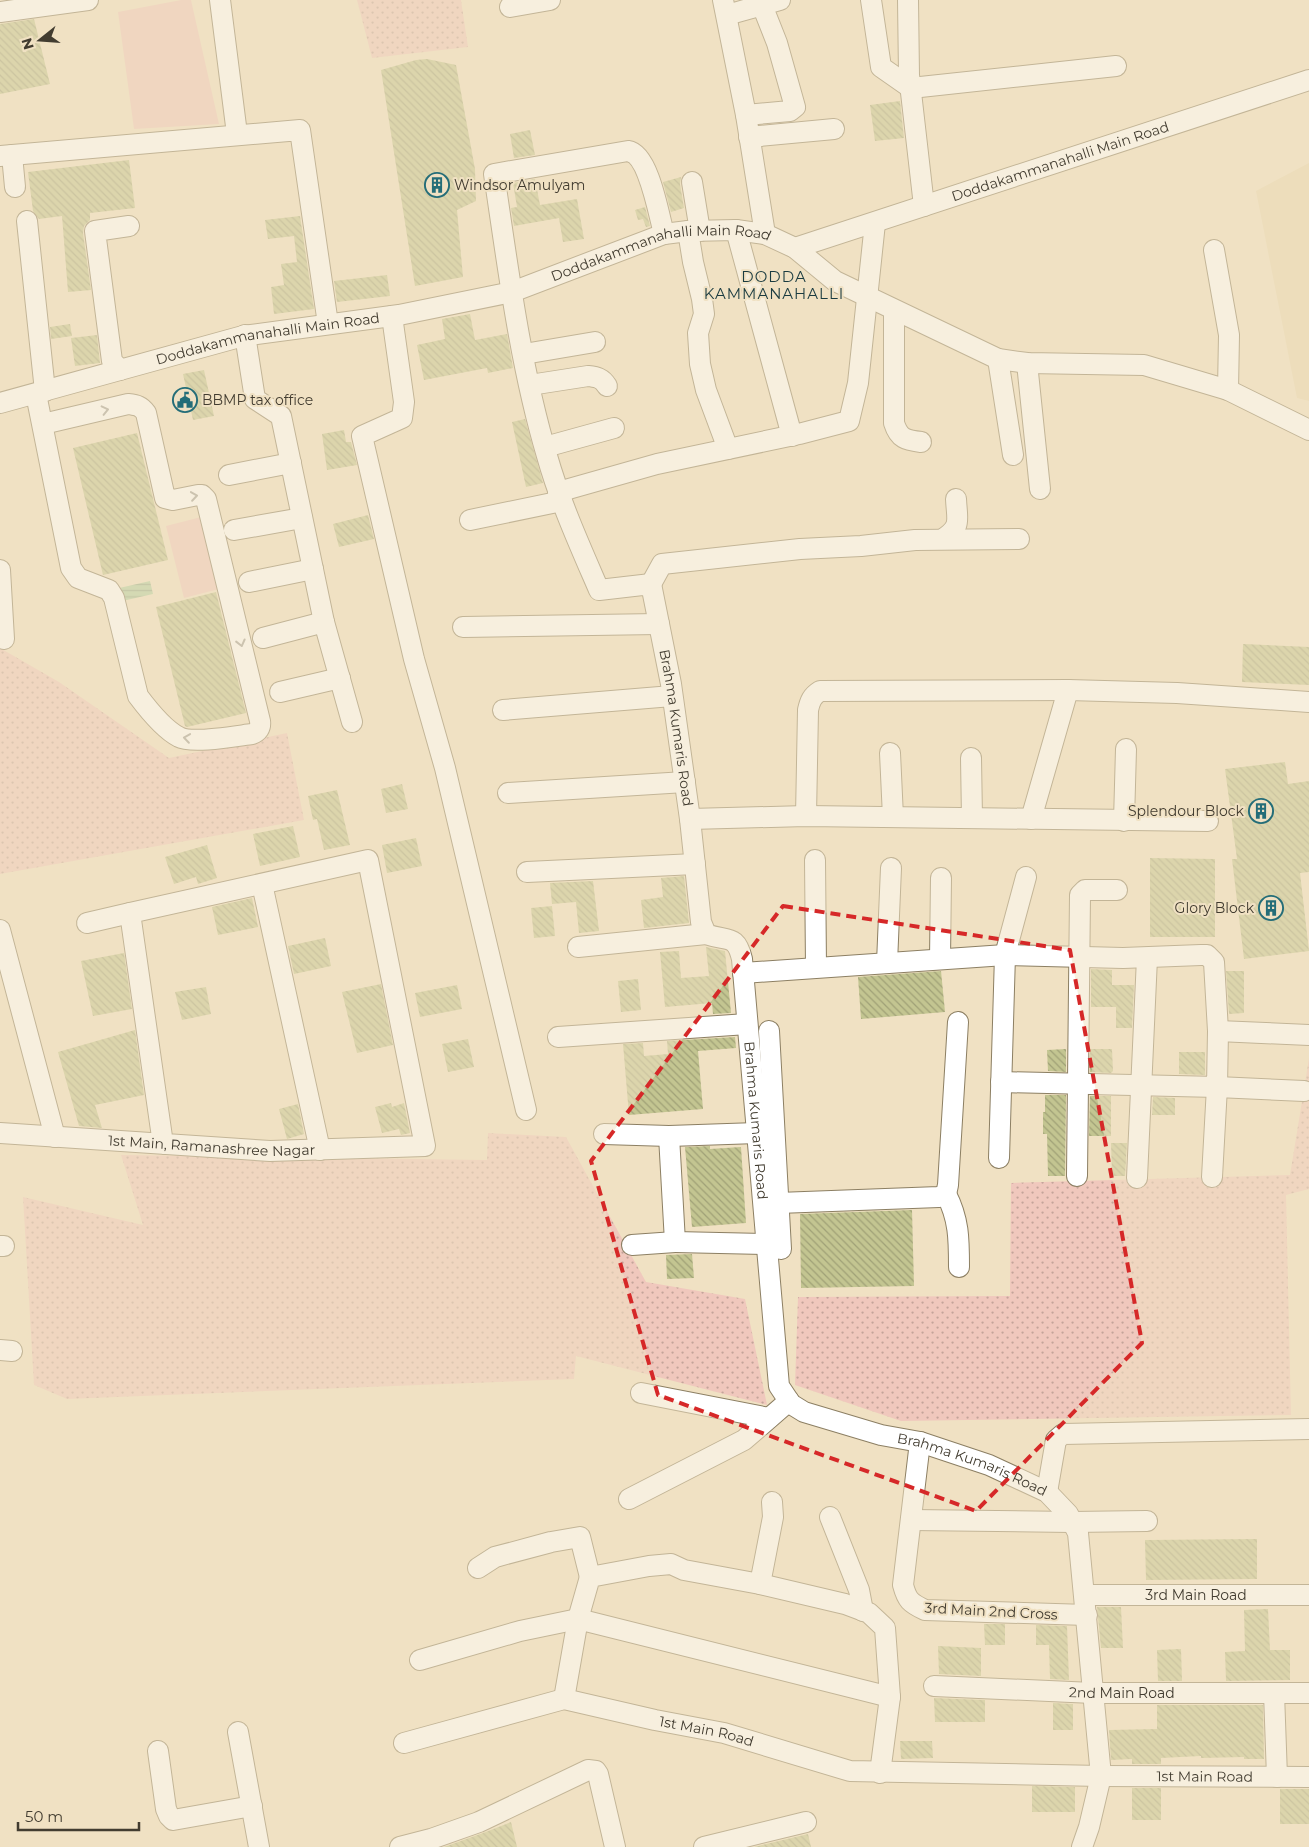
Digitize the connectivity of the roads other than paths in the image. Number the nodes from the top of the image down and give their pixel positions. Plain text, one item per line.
1 (88, 0) edge
2 (220, 0) edge
3 (550, 0) edge
4 (871, 0) edge
5 (908, 0) edge
6 (767, 2) edge
7 (510, 7) dead end
8 (725, 7) edge
9 (0, 12) edge
10 (1116, 66) dead end
11 (1309, 80) edge
12 (911, 88) junction
13 (746, 115) junction
14 (834, 129) dead end
15 (237, 134) junction
16 (749, 137) junction
17 (6, 156) edge
18 (692, 182) dead end
19 (15, 187) dead end
20 (924, 206) junction
21 (27, 221) dead end
22 (874, 223) junction
23 (129, 226) dead end
24 (736, 230) junction
25 (694, 231) junction
26 (664, 234) junction
27 (765, 234) junction
28 (795, 248) junction
29 (1214, 250) dead end
30 (512, 292) junction
31 (868, 297) junction
32 (894, 310) junction
33 (392, 316) junction
34 (328, 324) junction
35 (245, 336) junction
36 (595, 342) dead end
37 (524, 354) junction
38 (998, 359) junction
39 (1027, 363) junction
40 (120, 370) junction
41 (530, 385) junction
42 (607, 386) dead end
43 (1228, 390) junction
44 (44, 391) junction
45 (0, 403) edge
46 (50, 422) junction
47 (614, 428) dead end
48 (1309, 430) edge
49 (792, 436) junction
50 (921, 442) dead end
51 (544, 447) junction
52 (728, 449) junction
53 (1013, 455) dead end
54 (291, 463) junction
55 (229, 475) dead end
56 (1040, 489) dead end
57 (560, 497) junction
58 (956, 499) dead end
59 (302, 518) junction
60 (470, 520) dead end
61 (234, 530) dead end
62 (944, 539) junction
63 (1019, 540) dead end
64 (313, 569) junction
65 (0, 570) edge
66 (249, 582) dead end
67 (651, 584) junction
68 (324, 622) junction
69 (659, 624) junction
70 (463, 627) dead end
71 (263, 638) dead end
72 (4, 639) dead end
73 (340, 678) junction
74 (1068, 690) junction
75 (280, 692) dead end
76 (672, 696) junction
77 (1309, 702) edge
78 (503, 710) dead end
79 (352, 722) dead end
80 (1126, 749) dead end
81 (890, 753) dead end
82 (971, 758) dead end
83 (685, 782) junction
84 (508, 792) dead end
85 (806, 816) junction
86 (893, 816) junction
87 (972, 818) junction
88 (690, 819) junction
89 (1031, 819) junction
90 (1124, 821) junction
91 (1208, 821) dead end
92 (814, 860) dead end
93 (695, 864) junction
94 (890, 868) dead end
95 (527, 872) dead end
96 (1026, 877) dead end
97 (941, 878) dead end
98 (262, 884) junction
99 (1117, 890) dead end
100 (130, 913) junction
101 (87, 923) dead end
102 (0, 930) edge
103 (706, 934) junction
104 (578, 946) dead end
105 (1005, 955) junction
106 (1080, 958) junction
107 (1147, 958) junction
108 (940, 959) junction
109 (887, 963) junction
110 (816, 967) junction
111 (743, 973) junction
112 (958, 1022) dead end
113 (747, 1024) junction
114 (769, 1031) dead end
115 (1218, 1031) junction
116 (1309, 1035) edge
117 (558, 1036) dead end
118 (1001, 1082) junction
119 (1078, 1085) junction
120 (1141, 1086) junction
121 (1217, 1087) junction
122 (1304, 1091) dead end
123 (526, 1110) dead end
124 (0, 1133) edge
125 (757, 1133) junction
126 (604, 1134) dead end
127 (669, 1136) junction
128 (55, 1137) junction
129 (163, 1144) junction
130 (320, 1150) junction
131 (998, 1158) dead end
132 (1077, 1176) dead end
133 (1212, 1177) dead end
134 (1137, 1178) dead end
135 (946, 1194) junction
136 (778, 1204) junction
137 (674, 1242) junction
138 (767, 1244) junction
139 (632, 1245) dead end
140 (960, 1267) dead end
141 (774, 1327) junction
142 (641, 1393) dead end
143 (789, 1401) junction
144 (769, 1418) junction
145 (1309, 1429) edge
146 (920, 1442) junction
147 (1047, 1492) junction
148 (629, 1499) dead end
149 (772, 1502) dead end
150 (830, 1517) dead end
151 (911, 1520) junction
152 (1147, 1521) dead end
153 (1072, 1522) junction
154 (478, 1568) dead end
155 (590, 1577) junction
156 (760, 1584) junction
157 (1085, 1595) junction
158 (1309, 1595) edge
159 (863, 1611) junction
160 (1087, 1615) junction
161 (578, 1619) junction
162 (420, 1660) dead end
163 (934, 1686) dead end
164 (1093, 1693) junction
165 (1274, 1693) junction
166 (1309, 1693) edge
167 (890, 1697) junction
168 (564, 1699) junction
169 (238, 1732) dead end
170 (404, 1743) dead end
171 (158, 1750) dead end
172 (880, 1772) junction
173 (1100, 1776) junction
174 (1277, 1777) junction
175 (1309, 1777) edge
176 (252, 1806) junction
177 (806, 1822) dead end
178 (259, 1847) edge
179 (400, 1847) edge
180 (615, 1847) edge
181 (704, 1847) edge
182 (1082, 1847) edge

1 - 9 street
2 - 15 street
3 - 7 street
4 - 12 street
5 - 12 street
6 - 8 street
6 - 13 street
8 - 13 street
10 - 12 street
11 - 20 street, Doddakammanahalli Main Road
12 - 20 street
13 - 16 street
14 - 16 street
15 - 17 street
15 - 34 street
16 - 27 street
17 - 19 street
18 - 25 street
20 - 22 street, Doddakammanahalli Main Road
21 - 44 street
22 - 28 street, Doddakammanahalli Main Road
22 - 31 street
23 - 40 street
24 - 25 street, Doddakammanahalli Main Road
24 - 27 street, Doddakammanahalli Main Road
24 - 49 street
25 - 26 street, Doddakammanahalli Main Road
25 - 52 street
26 - 30 street, Doddakammanahalli Main Road
26 - 30 street
27 - 28 street, Doddakammanahalli Main Road
28 - 31 street
29 - 43 street
30 - 33 street, Doddakammanahalli Main Road
30 - 37 street
31 - 32 street
31 - 49 street
32 - 38 street
32 - 50 street
33 - 34 street, Doddakammanahalli Main Road
33 - 123 street
34 - 35 street, Doddakammanahalli Main Road
35 - 40 street, Doddakammanahalli Main Road
35 - 54 street
36 - 37 street
37 - 41 street
38 - 39 street
38 - 53 street
39 - 43 street
39 - 56 street
40 - 44 street, Doddakammanahalli Main Road
41 - 42 street
41 - 51 street
43 - 48 street
44 - 45 street, Doddakammanahalli Main Road
44 - 46 street
46 -> 46 street
47 - 51 street
49 - 52 street
51 - 57 street
52 - 57 street
54 - 55 street
54 - 59 street
57 - 60 street
57 - 67 street
58 - 62 street
59 - 61 street
59 - 64 street
62 - 63 street
62 - 67 street
64 - 66 street
64 - 68 street
65 - 72 street
67 - 69 street, Brahma Kumaris Road
68 - 71 street
68 - 73 street
69 - 70 street
69 - 76 street, Brahma Kumaris Road
73 - 75 street
73 - 79 street
74 - 77 street
74 - 85 street
74 - 89 street
76 - 78 street
76 - 83 street, Brahma Kumaris Road
80 - 90 street
81 - 86 street
82 - 87 street
83 - 84 street
83 - 88 street, Brahma Kumaris Road
85 - 86 street
85 - 88 street
86 - 87 street
87 - 89 street
88 - 93 street, Brahma Kumaris Road
89 - 90 street
90 - 91 street
92 - 110 street
93 - 95 street
93 - 103 street, Brahma Kumaris Road
94 - 109 street
96 - 105 street
97 - 108 street
98 - 100 street
98 - 130 street
98 - 130 street, 1st Main, Ramanashree Nagar
99 - 106 street
100 - 101 street
100 - 129 street
102 - 128 street
103 - 104 street
103 - 111 street, Brahma Kumaris Road
105 - 106 street
105 - 108 street
105 - 118 street
106 - 107 street
106 - 119 street
107 - 115 street
107 - 120 street
108 - 109 street
109 - 110 street
110 - 111 street
111 - 113 street, Brahma Kumaris Road
112 - 135 street
113 - 117 street
113 - 125 street, Brahma Kumaris Road
114 - 136 street
115 - 116 street
115 - 121 street
118 - 119 street
118 - 131 street
119 - 120 street
119 - 132 street
120 - 121 street
120 - 134 street
121 - 122 street
121 - 133 street
124 - 128 street, 1st Main, Ramanashree Nagar
125 - 127 street
125 - 138 street, Brahma Kumaris Road
126 - 127 street
127 - 137 street
128 - 129 street, 1st Main, Ramanashree Nagar
129 - 130 street, 1st Main, Ramanashree Nagar
135 - 136 street
135 - 140 street
136 - 141 street
137 - 138 street
137 - 139 street
138 - 141 street, Brahma Kumaris Road
141 - 143 street, Brahma Kumaris Road
142 - 144 street
143 - 144 street
143 - 146 street, Brahma Kumaris Road
144 - 148 street
145 - 147 street
146 - 147 street, Brahma Kumaris Road
146 - 151 street, 3rd Main 2nd Cross
147 - 153 street, Brahma Kumaris Road
149 - 156 street
150 - 159 street
151 - 153 street
151 - 160 street, 3rd Main 2nd Cross
152 - 153 street
153 - 157 street, Brahma Kumaris Road
154 - 155 street
155 - 156 street
155 - 161 street
156 - 159 street
157 - 158 street, 3rd Main Road
157 - 160 street, Brahma Kumaris Road
159 - 167 street
160 - 164 street, Brahma Kumaris Road
161 - 162 street
161 - 167 street
161 - 168 street
163 - 164 street, 2nd Main Road
164 - 165 street, 2nd Main Road
164 - 173 street, Brahma Kumaris Road
165 - 166 street, 2nd Main Road
165 - 174 street
167 - 172 street
168 - 170 street, 1st Main Road
168 - 172 street, 1st Main Road
169 - 176 street
171 - 176 street
172 - 173 street, 1st Main Road
173 - 174 street, 1st Main Road
173 - 182 street, Brahma Kumaris Road
174 - 175 street, 1st Main Road
176 - 178 street
177 - 181 street
179 - 180 street

